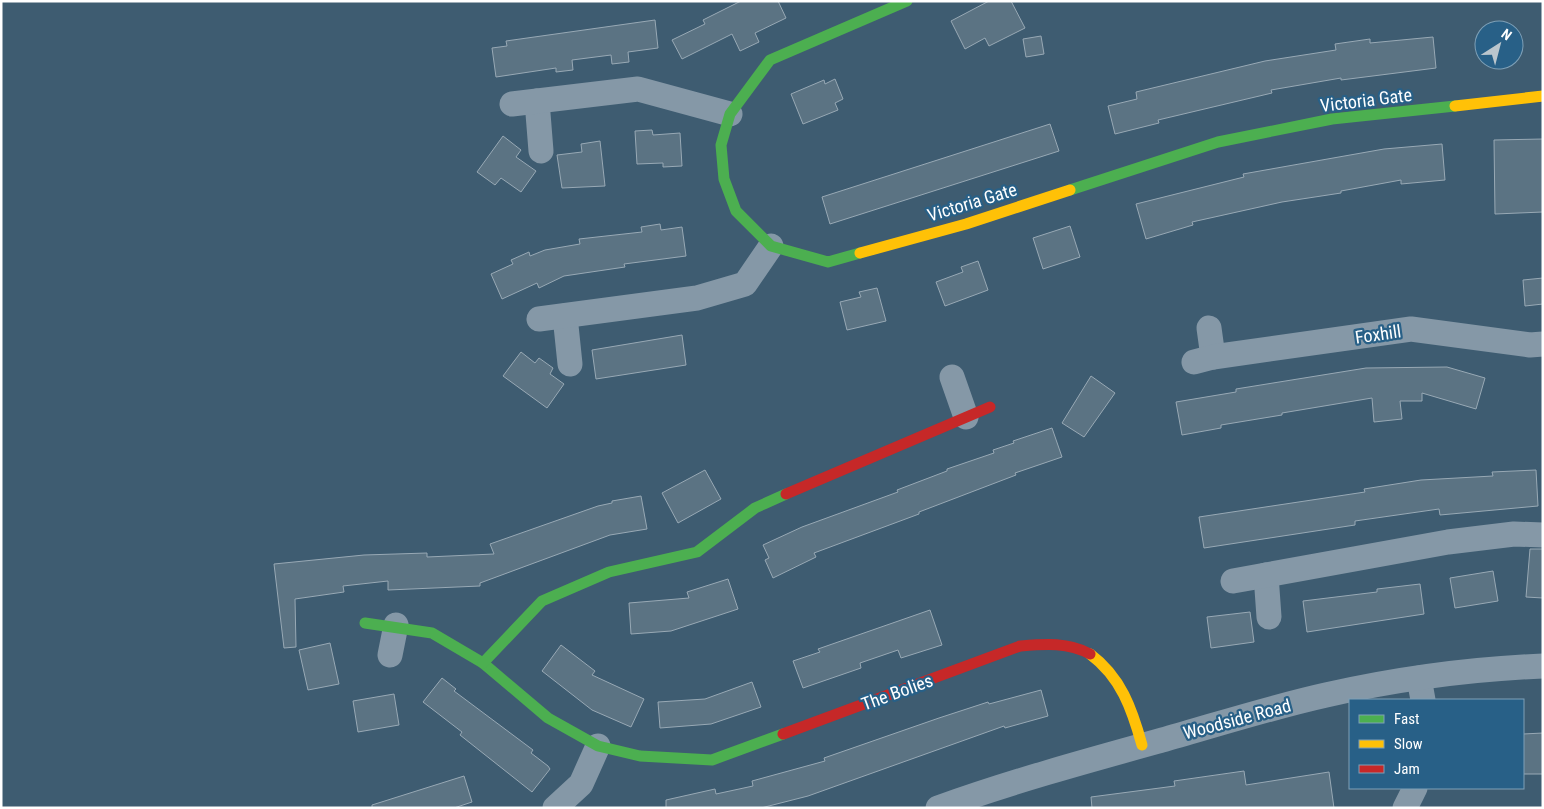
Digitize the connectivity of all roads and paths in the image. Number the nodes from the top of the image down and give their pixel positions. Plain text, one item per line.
1 (908, 1) edge
2 (1543, 96) edge
3 (537, 101) junction
4 (512, 104) dead end
5 (730, 114) junction
6 (541, 151) dead end
7 (770, 246) junction
8 (564, 316) junction
9 (539, 319) dead end
10 (1209, 328) dead end
11 (1543, 344) edge
12 (570, 364) dead end
13 (952, 377) dead end
14 (990, 407) dead end
15 (966, 417) junction
16 (1543, 534) edge
17 (1266, 575) junction
18 (1233, 581) dead end
19 (1269, 617) dead end
20 (365, 623) dead end
21 (396, 626) junction
22 (390, 655) dead end
23 (483, 664) junction
24 (1543, 666) edge
25 (1421, 689) edge
26 (1142, 745) junction
27 (598, 746) junction
28 (555, 808) edge
29 (938, 808) edge

1 - 5 street
2 - 7 street, Victoria Gate
3 - 4 street
3 - 5 street
3 - 6 street
5 - 7 street
7 - 8 street
8 - 9 street
8 - 12 street
10 - 11 street, Foxhill
13 - 15 street
14 - 15 street
15 - 23 street
16 - 17 street
17 - 18 street
17 - 19 street
20 - 21 street, The Bolies
21 - 22 street
21 - 23 street, The Bolies
23 - 27 street, The Bolies
24 - 25 street, Woodside Road
25 - 26 street, Woodside Road
26 - 27 street, The Bolies
26 - 29 street, Woodside Road
27 - 28 street

